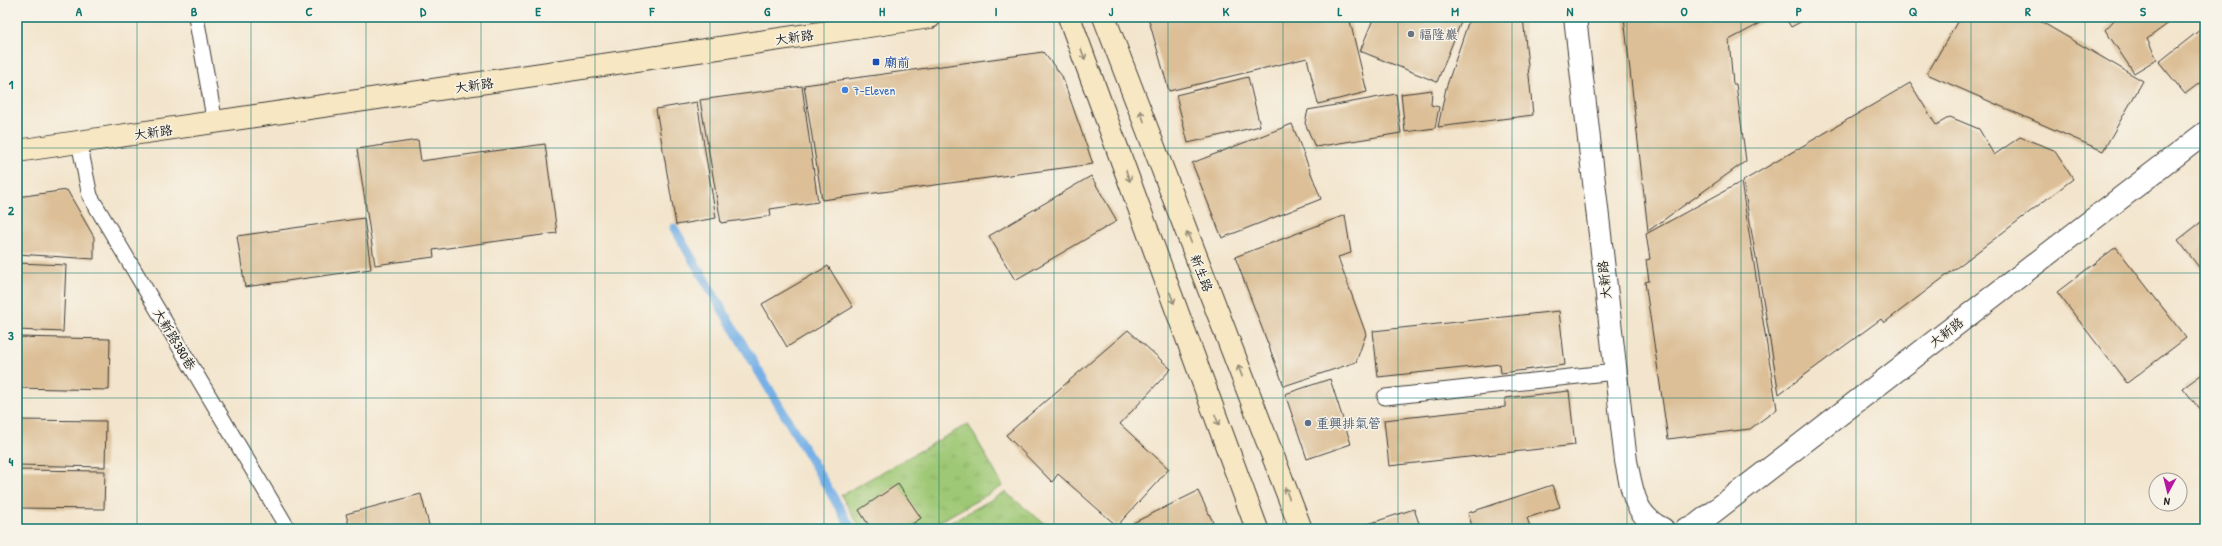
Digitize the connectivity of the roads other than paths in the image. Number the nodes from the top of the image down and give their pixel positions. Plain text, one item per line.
1 (196, 17) edge
2 (926, 17) edge
3 (1070, 17) edge
4 (1104, 17) edge
5 (1574, 17) edge
6 (215, 123) junction
7 (2205, 133) edge
8 (79, 142) junction
9 (17, 151) edge
10 (1615, 372) junction
11 (1385, 397) dead end
12 (288, 529) edge
13 (1257, 529) edge
14 (1301, 529) edge
15 (1663, 529) edge
16 (1686, 529) edge

1 - 6 lane
2 - 6 main road, 大新路
3 -> 13 main road
14 -> 4 main road, 新生路
5 - 10 street, 大新路
6 - 8 main road, 大新路
7 - 16 street, 大新路
8 - 9 main road, 大新路
8 - 12 lane, 大新路380巷
10 - 11 lane
10 - 15 street, 大新路

